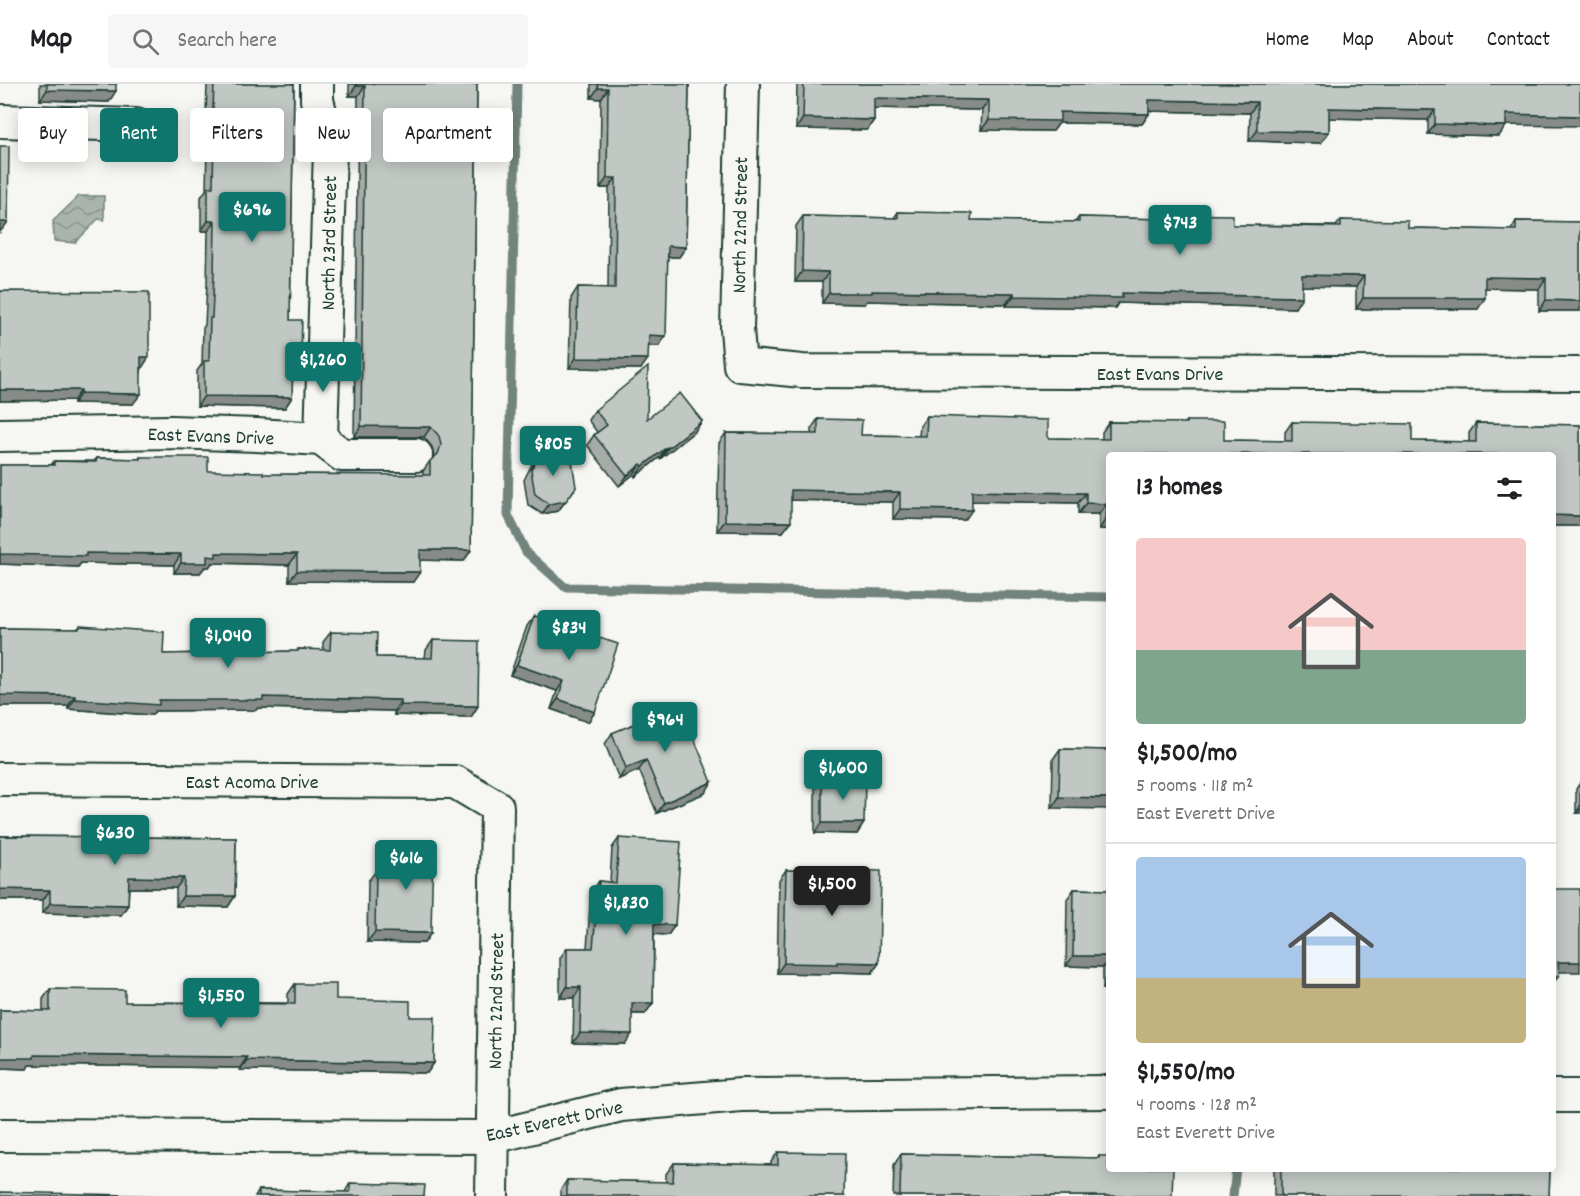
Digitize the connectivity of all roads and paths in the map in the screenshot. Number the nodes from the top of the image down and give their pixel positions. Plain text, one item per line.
1 (317, 84) edge
2 (743, 84) edge
3 (0, 121) edge
4 (100, 124) edge
5 (740, 365) joint
6 (1580, 374) edge
7 (0, 435) edge
8 (321, 439) junction
9 (416, 455) dead end
10 (0, 779) edge
11 (497, 807) joint
12 (1106, 1092) edge
13 (1556, 1096) edge
14 (1580, 1096) edge
15 (0, 1135) edge
16 (493, 1137) junction
17 (492, 1196) edge

1 - 8 street, North 23rd Street
2 - 5 street, North 22nd Street
3 - 4 street
5 - 6 street, East Evans Drive
7 - 8 street, East Evans Drive
8 - 9 street
10 - 11 street, East Acoma Drive
11 - 16 street, North 22nd Street
12 - 16 street, East Everett Drive
13 - 14 street
15 - 16 street, East Everett Drive
16 - 17 street, North 22nd Street

